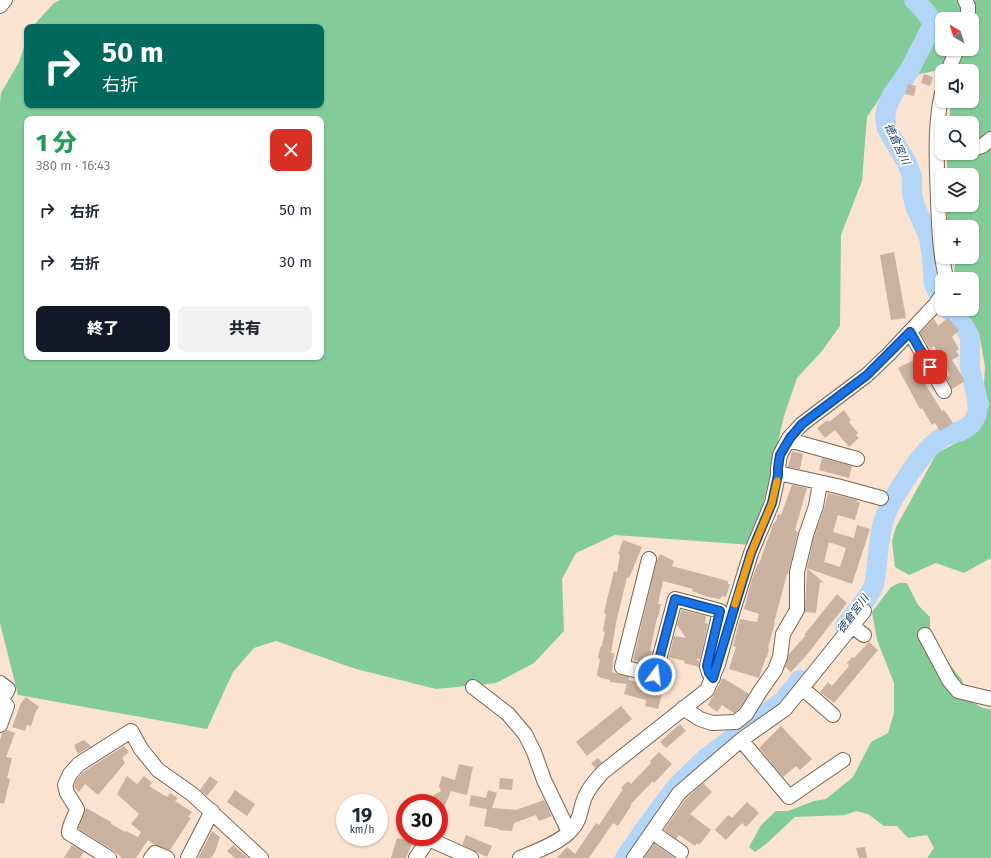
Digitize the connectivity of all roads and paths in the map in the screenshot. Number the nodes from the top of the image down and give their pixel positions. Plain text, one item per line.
1 (5, 0) edge
2 (965, 0) edge
3 (0, 6) edge
4 (968, 12) edge
5 (991, 139) edge
6 (979, 147) edge
7 (939, 160) edge
8 (940, 220) edge
9 (935, 305) edge
10 (910, 332) junction
11 (944, 391) dead end
12 (789, 440) junction
13 (857, 459) dead end
14 (778, 473) junction
15 (820, 483) junction
16 (880, 498) dead end
17 (649, 559) dead end
18 (864, 611) dead end
19 (852, 626) junction
20 (864, 635) dead end
21 (925, 635) dead end
22 (713, 678) junction
23 (0, 683) edge
24 (473, 687) dead end
25 (802, 688) junction
26 (991, 698) edge
27 (683, 708) junction
28 (832, 715) dead end
29 (0, 725) edge
30 (741, 740) junction
31 (842, 760) dead end
32 (212, 811) junction
33 (569, 832) junction
34 (652, 832) junction
35 (681, 852) dead end
36 (109, 858) edge
37 (151, 858) edge
38 (167, 858) edge
39 (188, 858) edge
40 (261, 858) edge
41 (416, 858) edge
42 (471, 858) edge
43 (520, 858) edge
44 (634, 858) edge

1 - 3 street
2 - 4 street
5 - 6 street
7 - 8 street
9 - 10 street
10 - 11 street
10 - 12 street
12 - 13 street
12 - 14 street
14 - 15 street
14 - 22 street
15 - 16 street
15 - 27 street
17 - 22 street
18 - 19 street
19 - 20 street
19 - 25 street
21 - 26 street
22 - 27 street
23 - 29 street
24 - 33 street
25 - 28 street
25 - 30 street
27 - 33 street
30 - 31 street
30 - 34 street
32 - 36 street
32 - 39 street
32 - 40 street
33 - 43 street
34 - 35 street
34 - 44 street
37 - 38 street
41 - 42 street

